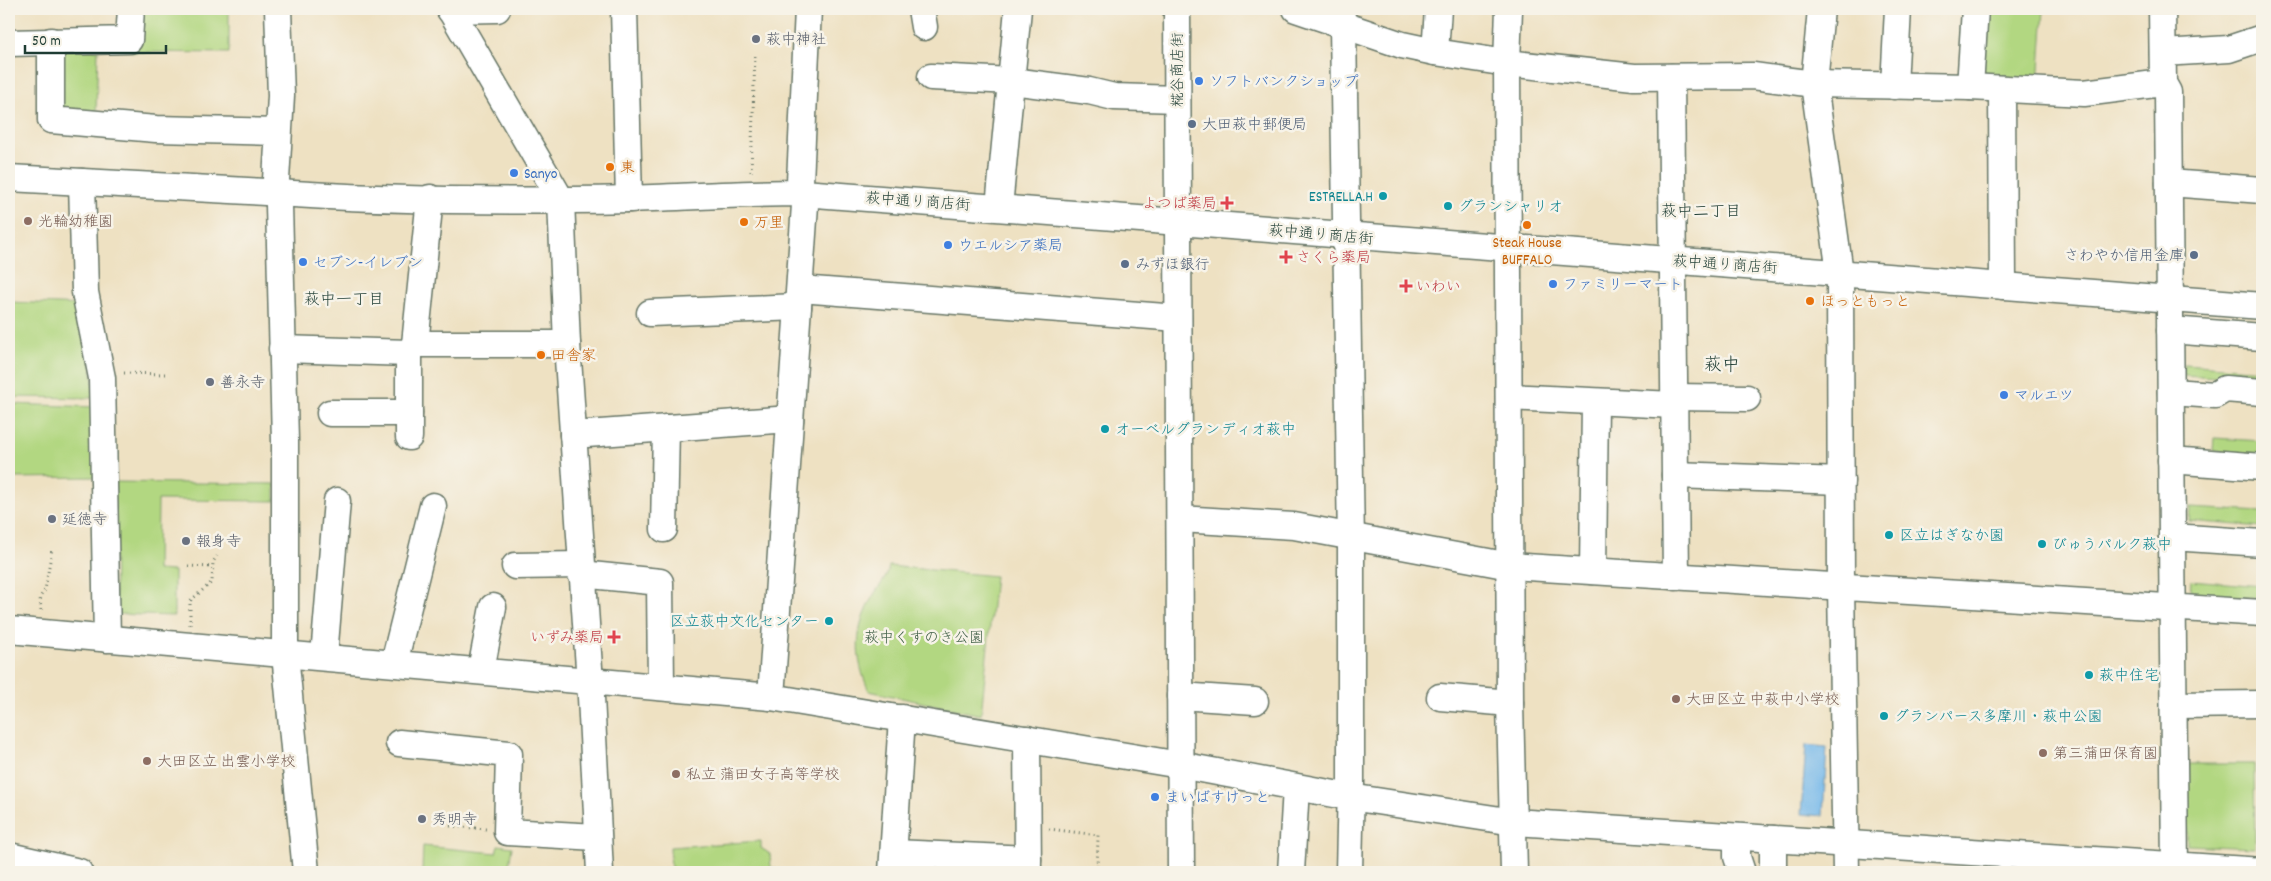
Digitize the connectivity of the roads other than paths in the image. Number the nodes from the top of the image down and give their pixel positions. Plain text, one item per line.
1 (131, 9) edge
2 (278, 9) edge
3 (450, 9) edge
4 (497, 9) edge
5 (624, 9) edge
6 (808, 9) edge
7 (1018, 9) edge
8 (1177, 9) edge
9 (1296, 9) edge
10 (1438, 9) edge
11 (1509, 9) edge
12 (1821, 9) edge
13 (1898, 9) edge
14 (1975, 9) edge
15 (2162, 9) edge
16 (1342, 17) edge
17 (2262, 38) edge
18 (52, 41) junction
19 (9, 43) edge
20 (1435, 52) junction
21 (2163, 53) junction
22 (1507, 64) junction
23 (931, 77) dead end
24 (1671, 77) junction
25 (1012, 81) junction
26 (2164, 83) junction
27 (1814, 84) junction
28 (1894, 86) junction
29 (1970, 87) junction
30 (2002, 89) junction
31 (1177, 99) junction
32 (278, 132) junction
33 (9, 178) edge
34 (82, 182) junction
35 (2169, 183) junction
36 (2262, 190) edge
37 (278, 192) junction
38 (803, 193) junction
39 (430, 198) junction
40 (629, 198) junction
41 (561, 200) junction
42 (999, 207) junction
43 (1177, 214) junction
44 (1346, 236) junction
45 (1508, 249) junction
46 (1673, 260) junction
47 (1840, 273) junction
48 (2003, 286) junction
49 (799, 298) junction
50 (2170, 299) junction
51 (2262, 306) edge
52 (650, 313) dead end
53 (1178, 318) junction
54 (2170, 330) junction
55 (2262, 337) edge
56 (567, 344) junction
57 (282, 349) junction
58 (412, 349) junction
59 (2171, 392) junction
60 (2262, 392) edge
61 (1509, 397) junction
62 (1747, 398) dead end
63 (1674, 401) junction
64 (1594, 402) junction
65 (330, 413) dead end
66 (790, 419) junction
67 (666, 428) junction
68 (573, 435) junction
69 (2171, 460) junction
70 (2262, 467) edge
71 (1675, 474) junction
72 (1842, 480) junction
73 (337, 501) dead end
74 (433, 506) dead end
75 (1180, 519) junction
76 (664, 529) dead end
77 (1350, 536) junction
78 (2172, 537) junction
79 (2262, 543) edge
80 (515, 566) dead end
81 (1510, 566) junction
82 (581, 570) junction
83 (1594, 571) junction
84 (1676, 576) junction
85 (1841, 587) junction
86 (493, 607) dead end
87 (2172, 608) junction
88 (2262, 613) edge
89 (9, 630) edge
90 (107, 639) junction
91 (285, 654) junction
92 (324, 656) junction
93 (394, 663) junction
94 (481, 670) junction
95 (589, 680) junction
96 (661, 687) junction
97 (1180, 696) junction
98 (771, 697) junction
99 (1440, 697) dead end
100 (1255, 701) dead end
101 (1510, 703) junction
102 (2262, 704) edge
103 (2174, 705) junction
104 (902, 718) junction
105 (1027, 739) junction
106 (399, 743) dead end
107 (1180, 765) junction
108 (1296, 788) junction
109 (1350, 798) junction
110 (1514, 822) junction
111 (597, 837) junction
112 (1737, 837) junction
113 (1773, 839) junction
114 (1846, 844) junction
115 (9, 856) edge
116 (893, 863) edge
117 (1028, 866) edge
118 (2175, 869) edge
119 (2262, 871) edge
120 (79, 872) edge
121 (306, 872) edge
122 (600, 872) edge
123 (1181, 872) edge
124 (1292, 872) edge
125 (1349, 872) edge
126 (1514, 872) edge
127 (1742, 872) edge
128 (1773, 872) edge
129 (1846, 872) edge

1 - 18 street
2 - 32 street
3 - 4 street
3 - 41 street
5 - 40 street
6 - 38 street
7 - 25 street
8 - 31 street, 糀谷商店街
9 - 16 street
10 - 20 street
11 - 22 street
12 - 27 street
13 - 28 street
14 - 29 street
15 - 21 street
16 - 20 street
16 - 44 street
17 - 21 street
18 - 19 street
18 - 32 street
20 - 22 street
21 - 26 street
22 - 24 street
22 - 45 street
23 - 25 street
24 - 27 street
24 - 46 street
25 - 31 street
25 - 42 street
26 - 30 street
26 - 35 street
27 - 28 street
27 - 47 street
28 - 29 street
29 - 30 street
30 - 48 street
31 - 43 street, 糀谷商店街
32 - 37 street
33 - 34 street, 萩中通り商店街
34 - 37 street, 萩中通り商店街
34 - 90 street
35 - 36 street
35 - 50 street
37 - 39 street, 萩中通り商店街
37 - 57 street
38 - 40 street, 萩中通り商店街
38 - 42 street, 萩中通り商店街
38 - 49 street
39 - 41 street, 萩中通り商店街
39 - 58 street
40 - 41 street, 萩中通り商店街
41 - 56 street
42 - 43 street, 萩中通り商店街
43 - 44 street, 萩中通り商店街
43 - 53 street, 糀谷商店街
44 - 45 street, 萩中通り商店街
44 - 77 street
45 - 46 street, 萩中通り商店街
45 - 61 street
46 - 47 street, 萩中通り商店街
46 - 63 street
47 - 48 street, 萩中通り商店街
47 - 72 street
48 - 50 street, 萩中通り商店街
49 - 52 street
49 - 53 street
49 - 66 street
50 - 51 street, 萩中通り商店街
50 - 54 street
53 - 75 street, 糀谷商店街
54 - 55 street
54 - 59 street
56 - 58 street
56 - 68 street
57 - 58 street
57 - 91 street
58 - 65 street
59 - 60 street
59 - 69 street
61 - 64 street
61 - 81 street
62 - 63 street
63 - 64 street
63 - 71 street
64 - 83 street
66 - 67 street
66 - 98 street
67 - 68 street
67 - 76 street
68 - 82 street
69 - 70 street
69 - 78 street
71 - 72 street
71 - 84 street
72 - 85 street
73 - 92 street
74 - 93 street
75 - 77 street
75 - 97 street, 糀谷商店街
77 - 81 street
77 - 109 street
78 - 79 street
78 - 87 street
80 - 82 street
81 - 83 street
81 - 101 street
82 - 95 street
82 - 96 street
83 - 84 street
84 - 85 street
85 - 87 street
85 - 114 street
86 - 94 street
87 - 88 street
87 - 103 street
89 - 90 street
90 - 91 street
91 - 92 street
91 - 121 street
92 - 93 street
93 - 94 street
94 - 95 street
95 - 96 street
95 - 111 street
96 - 98 street
97 - 100 street
97 - 107 street, 糀谷商店街
98 - 104 street
99 - 101 street
101 - 110 street
102 - 103 street
103 - 118 street
104 - 105 street
104 - 116 street
105 - 107 street
105 - 117 street
106 - 111 street
107 - 108 street
107 - 123 street, 糀谷商店街
108 - 109 street
108 - 124 street
109 - 110 street
109 - 125 street
110 - 112 street
110 - 126 street
111 - 122 street
112 - 113 street
112 - 127 street
113 - 114 street
113 - 128 street
114 - 118 street
114 - 129 street
115 - 120 street
116 - 117 street
118 - 119 street

